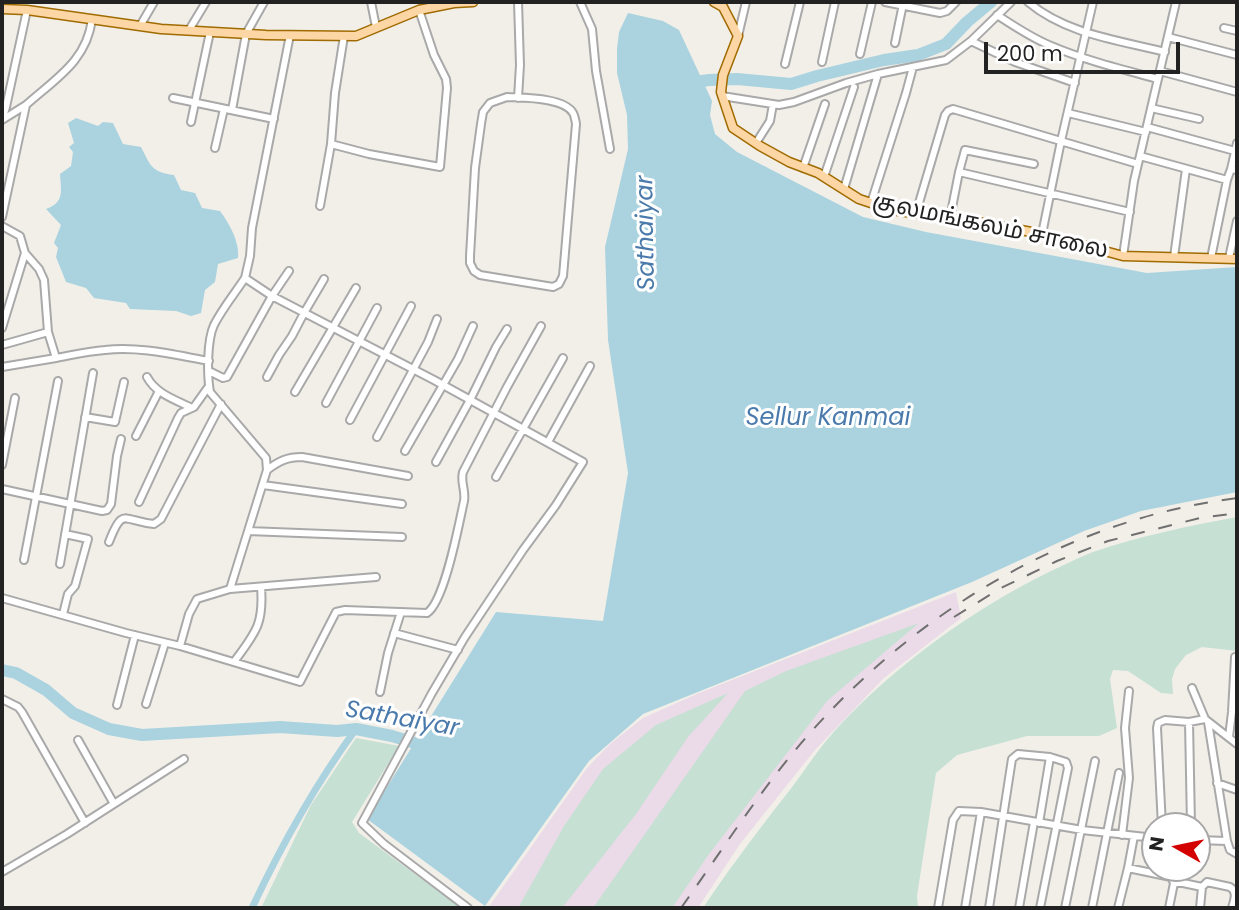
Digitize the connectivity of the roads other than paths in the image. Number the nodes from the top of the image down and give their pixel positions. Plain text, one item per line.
1 (154, 2) edge
2 (206, 2) edge
3 (264, 2) edge
4 (371, 2) edge
5 (473, 2) edge
6 (518, 2) edge
7 (580, 2) edge
8 (714, 2) edge
9 (746, 2) edge
10 (800, 2) edge
11 (835, 2) edge
12 (872, 2) edge
13 (885, 2) edge
14 (956, 2) edge
15 (1011, 2) edge
16 (1028, 2) edge
17 (1093, 2) edge
18 (1176, 2) edge
19 (903, 4) edge
20 (423, 7) edge
21 (2, 9) edge
22 (27, 10) junction
23 (997, 15) junction
24 (92, 19) junction
25 (140, 26) junction
26 (376, 27) junction
27 (1224, 28) dead end
28 (189, 30) junction
29 (210, 32) junction
30 (1237, 32) edge
31 (1086, 33) junction
32 (246, 34) junction
33 (290, 35) junction
34 (344, 36) junction
35 (738, 36) junction
36 (1168, 37) junction
37 (971, 41) junction
38 (895, 43) dead end
39 (1165, 52) junction
40 (860, 54) dead end
41 (1237, 55) edge
42 (1081, 57) junction
43 (822, 62) dead end
44 (785, 64) dead end
45 (912, 67) junction
46 (1160, 71) junction
47 (878, 74) junction
48 (1158, 79) junction
49 (1075, 83) junction
50 (854, 88) dead end
51 (1237, 92) edge
52 (721, 94) junction
53 (173, 98) dead end
54 (518, 98) junction
55 (195, 103) junction
56 (773, 104) junction
57 (825, 104) dead end
58 (26, 105) junction
59 (1152, 108) junction
60 (228, 109) junction
61 (1068, 113) junction
62 (274, 119) junction
63 (2, 120) edge
64 (1199, 120) dead end
65 (191, 122) dead end
66 (1146, 130) junction
67 (1061, 141) junction
68 (756, 143) junction
69 (331, 144) junction
70 (1236, 147) edge
71 (215, 148) dead end
72 (610, 149) dead end
73 (1139, 160) junction
74 (1034, 164) dead end
75 (803, 168) junction
76 (1186, 169) junction
77 (1234, 170) edge
78 (959, 172) junction
79 (824, 177) junction
80 (1227, 180) junction
81 (844, 189) junction
82 (1051, 192) junction
83 (871, 203) junction
84 (320, 206) dead end
85 (1130, 212) junction
86 (916, 213) junction
87 (2, 217) edge
88 (950, 218) junction
89 (1237, 221) edge
90 (2, 226) edge
91 (1042, 234) junction
92 (25, 253) junction
93 (1123, 256) junction
94 (1174, 257) junction
95 (1211, 258) junction
96 (1233, 259) edge
97 (289, 271) dead end
98 (245, 278) junction
99 (324, 279) dead end
100 (356, 288) dead end
101 (272, 296) junction
102 (411, 306) dead end
103 (377, 308) dead end
104 (304, 313) junction
105 (437, 319) dead end
106 (473, 326) dead end
107 (541, 326) dead end
108 (332, 327) junction
109 (2, 328) edge
110 (508, 329) dead end
111 (48, 332) junction
112 (360, 342) junction
113 (2, 345) edge
114 (386, 355) junction
115 (56, 358) junction
116 (563, 358) dead end
117 (209, 361) junction
118 (590, 366) dead end
119 (2, 367) edge
120 (413, 369) junction
121 (209, 371) junction
122 (93, 373) dead end
123 (147, 377) dead end
124 (267, 377) dead end
125 (58, 381) dead end
126 (124, 382) dead end
127 (442, 385) junction
128 (209, 386) junction
129 (159, 391) junction
130 (295, 392) dead end
131 (15, 398) dead end
132 (470, 400) junction
133 (326, 403) dead end
134 (220, 404) junction
135 (192, 408) junction
136 (494, 412) junction
137 (85, 417) junction
138 (350, 420) dead end
139 (523, 429) junction
140 (136, 436) dead end
141 (377, 437) dead end
142 (121, 439) dead end
143 (548, 442) junction
144 (405, 451) dead end
145 (436, 462) dead end
146 (2, 465) edge
147 (267, 470) junction
148 (408, 476) dead end
149 (496, 477) dead end
150 (262, 485) junction
151 (2, 489) edge
152 (36, 496) junction
153 (139, 502) dead end
154 (70, 503) junction
155 (402, 504) dead end
156 (248, 531) junction
157 (65, 534) junction
158 (402, 537) dead end
159 (109, 542) dead end
160 (24, 560) dead end
161 (60, 564) dead end
162 (376, 578) dead end
163 (261, 587) junction
164 (230, 589) junction
165 (2, 598) edge
166 (401, 612) junction
167 (63, 614) junction
168 (394, 633) junction
169 (135, 635) junction
170 (165, 643) junction
171 (180, 646) junction
172 (458, 650) junction
173 (1235, 657) dead end
174 (234, 662) junction
175 (1235, 680) edge
176 (1192, 688) dead end
177 (1129, 691) dead end
178 (380, 692) dead end
179 (3, 700) edge
180 (146, 704) dead end
181 (117, 705) dead end
182 (1207, 720) junction
183 (1189, 722) junction
184 (1229, 737) junction
185 (78, 740) dead end
186 (1237, 744) edge
187 (1050, 757) junction
188 (184, 759) dead end
189 (1095, 761) dead end
190 (1119, 773) dead end
191 (1217, 783) junction
192 (1237, 790) edge
193 (114, 804) junction
194 (981, 812) junction
195 (1161, 812) edge
196 (1191, 812) edge
197 (1003, 816) junction
198 (1036, 822) junction
199 (85, 823) junction
200 (1057, 826) junction
201 (1082, 830) junction
202 (1107, 833) junction
203 (1122, 835) junction
204 (1134, 836) junction
205 (1141, 837) edge
206 (1211, 840) edge
207 (1227, 841) junction
208 (1237, 854) edge
209 (1128, 868) junction
210 (2, 872) edge
211 (1174, 883) junction
212 (1202, 887) junction
213 (468, 908) edge
214 (938, 908) edge
215 (965, 908) edge
216 (989, 908) edge
217 (1018, 908) edge
218 (1040, 908) edge
219 (1065, 908) edge
220 (1092, 908) edge
221 (1118, 908) edge
222 (1169, 908) edge
223 (1200, 908) edge
224 (1232, 908) edge

1 - 25 street
2 - 28 street
3 - 32 street
4 - 26 street
5 - 20 main road
6 - 54 street
7 - 72 street
8 - 35 main road
9 - 35 street
10 - 44 street
11 - 43 street
12 - 40 street
13 - 19 street
14 - 19 street
15 - 23 street
16 - 31 street
17 - 31 street
18 - 36 street
19 - 38 street
20 - 26 main road
20 - 69 street
21 - 22 main road
22 - 24 main road
22 - 63 street
23 - 37 street
23 - 42 street
24 - 25 main road
24 - 58 street
25 - 28 main road
26 - 34 main road
27 - 30 street
28 - 29 main road
29 - 32 main road
29 - 55 street
31 - 39 street
31 - 42 street
32 - 33 main road
32 - 60 street
33 - 34 main road
33 - 62 street
34 - 69 street
35 - 52 main road
36 - 39 street
36 - 41 street
37 - 45 street
37 - 49 street
39 - 46 street
42 - 48 street
42 - 49 street
45 - 47 street
45 - 83 street
46 - 48 street
46 - 51 street
47 - 56 street
47 - 81 street
48 - 59 street
49 - 61 street
50 - 79 street
52 - 56 street
52 - 68 main road, குலமங்கலம் சாலை
53 - 55 street
54 - 54 street
55 - 60 street
55 - 65 street
56 - 68 street
57 - 75 street
58 - 63 street
58 - 87 street
59 - 64 street
59 - 66 street
60 - 62 street
60 - 71 street
61 - 66 street
61 - 67 street
62 - 98 street
66 - 70 street
66 - 73 street
67 - 73 street
67 - 82 street
67 - 86 street
68 - 75 main road, குலமங்கலம் சாலை
69 - 84 street
70 - 77 street
73 - 76 street
73 - 85 street
74 - 78 street
75 - 79 main road, குலமங்கலம் சாலை
76 - 80 street
76 - 94 street
77 - 80 street
78 - 82 street
78 - 88 street
79 - 81 main road, குலமங்கலம் சாலை
80 - 95 street
81 - 83 main road, குலமங்கலம் சாலை
82 - 85 street
82 - 91 street
83 - 86 main road, குலமங்கலம் சாலை
85 - 93 street
86 - 88 main road, குலமங்கலம் சாலை
88 - 91 main road, குலமங்கலம் சாலை
89 - 96 street
90 - 92 street
91 - 93 main road, குலமங்கலம் சாலை
92 - 109 street
92 - 111 street
93 - 94 main road, குலமங்கலம் சாலை
94 - 95 main road, குலமங்கலம் சாலை
95 - 96 main road, குலமங்கலம் சாலை
97 - 101 street
98 - 101 street
98 - 117 street
99 - 104 street
100 - 108 street
101 - 104 street
101 - 121 street
102 - 114 street
103 - 112 street
104 - 108 street
104 - 124 street
105 - 120 street
106 - 127 street
107 - 136 street
108 - 112 street
108 - 130 street
110 - 132 street
111 - 113 street
111 - 115 street
112 - 114 street
112 - 133 street
114 - 120 street
114 - 138 street
115 - 117 street
115 - 119 street
116 - 139 street
117 - 121 street
118 - 143 street
120 - 127 street
120 - 141 street
121 - 128 street
122 - 137 street
123 - 129 street
125 - 152 street
126 - 137 street
127 - 132 street
127 - 144 street
128 - 134 street
128 - 135 street
129 - 135 street
129 - 140 street
131 - 146 street
132 - 136 street
132 - 145 street
134 - 147 street
134 - 159 street
135 - 153 street
136 - 139 street
136 - 166 street
137 - 154 street
139 - 143 street
139 - 149 street
142 - 154 street
143 - 172 street
147 - 148 street
147 - 150 street
150 - 155 street
150 - 156 street
151 - 152 street
152 - 154 street
152 - 160 street
154 - 157 street
156 - 158 street
156 - 164 street
157 - 161 street
157 - 167 street
162 - 163 street
163 - 164 street
163 - 174 street
164 - 171 street
165 - 167 street
166 - 168 street
166 - 174 street
167 - 169 street
168 - 172 street
168 - 178 street
169 - 170 street
169 - 181 street
170 - 171 street
170 - 180 street
171 - 174 street
172 - 213 street
173 - 175 street
175 - 184 street
176 - 182 street
177 - 203 street
179 - 199 street
182 - 183 street
182 - 184 street
182 - 191 street
183 - 195 street
183 - 196 street
184 - 186 street
185 - 193 street
187 - 197 street
187 - 198 street
187 - 200 street
188 - 193 street
189 - 201 street
190 - 202 street
191 - 192 street
191 - 207 street
193 - 199 street
194 - 197 street
194 - 214 street
194 - 215 street
197 - 198 street
197 - 216 street
198 - 200 street
198 - 217 street
199 - 210 street
200 - 201 street
200 - 218 street
201 - 202 street
201 - 219 street
202 - 203 street
202 - 220 street
203 - 204 street
204 - 205 street
204 - 209 street
206 - 207 street
207 - 208 street
209 - 211 street
209 - 221 street
211 - 212 street
211 - 222 street
212 - 223 street
212 - 224 street

